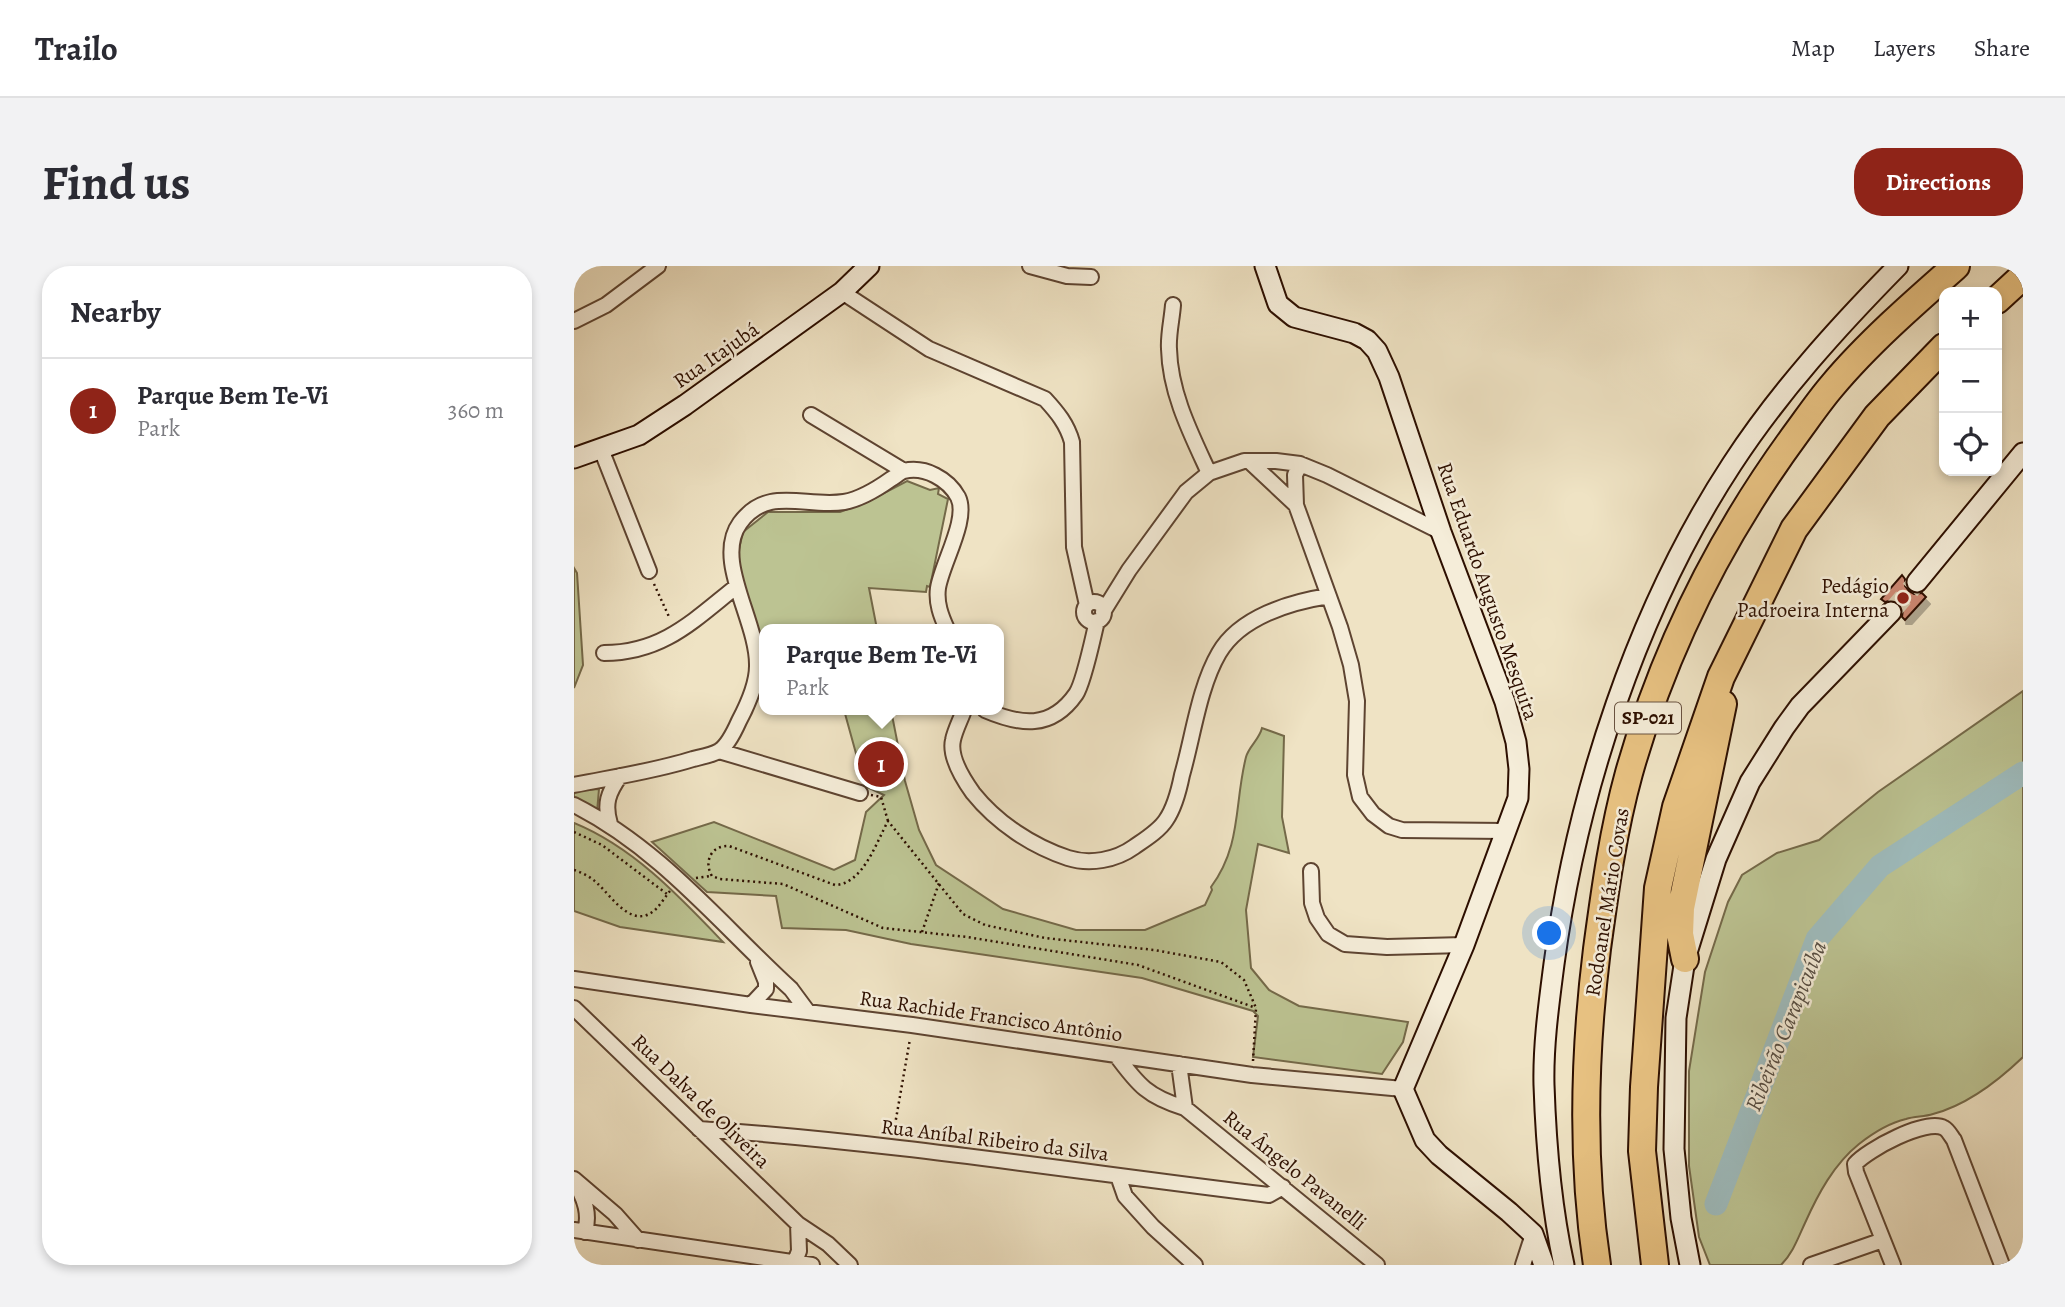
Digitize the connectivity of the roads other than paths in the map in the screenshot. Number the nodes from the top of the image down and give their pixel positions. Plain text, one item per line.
1 (658, 266) edge
2 (869, 266) edge
3 (1030, 266) edge
4 (1265, 266) edge
5 (1898, 266) edge
6 (1956, 266) edge
7 (2023, 276) edge
8 (1091, 277) dead end
9 (842, 292) junction
10 (2002, 295) edge
11 (1173, 305) dead end
12 (574, 321) edge
13 (1941, 350) edge
14 (811, 415) dead end
15 (601, 449) junction
16 (2023, 453) edge
17 (574, 458) edge
18 (1249, 461) junction
19 (1300, 464) junction
20 (904, 471) junction
21 (1209, 473) junction
22 (1296, 505) junction
23 (1441, 531) junction
24 (649, 571) road end
25 (1917, 582) tunnel mouth
26 (737, 586) junction
27 (1329, 596) junction
28 (1891, 612) tunnel mouth
29 (1100, 617) junction
30 (945, 624) edge
31 (604, 653) dead end
32 (1721, 677) junction
33 (962, 715) edge
34 (1000, 715) edge
35 (719, 751) junction
36 (620, 776) junction
37 (574, 785) edge
38 (860, 793) road end
39 (574, 805) edge
40 (610, 824) junction
41 (1506, 831) junction
42 (1311, 871) dead end
43 (1464, 945) junction
44 (757, 958) junction
45 (1685, 959) junction
46 (574, 979) edge
47 (751, 1005) junction
48 (574, 1008) edge
49 (808, 1012) junction
50 (1116, 1055) junction
51 (1179, 1064) junction
52 (1403, 1088) junction
53 (1185, 1108) junction
54 (699, 1129) junction
55 (1118, 1177) junction
56 (574, 1179) edge
57 (1283, 1187) junction
58 (799, 1224) junction
59 (579, 1231) edge
60 (1533, 1234) junction
61 (638, 1240) junction
62 (1883, 1240) junction
63 (776, 1263) edge
64 (794, 1264) edge
65 (813, 1265) edge
66 (850, 1265) edge
67 (1195, 1265) edge
68 (1377, 1265) edge
69 (1523, 1265) edge
70 (1544, 1265) edge
71 (1564, 1265) edge
72 (1597, 1265) edge
73 (1655, 1265) edge
74 (1690, 1265) edge
75 (1811, 1265) edge
76 (1893, 1265) edge
77 (2003, 1265) edge

1 - 12 street
2 - 9 main road, Rua Itajubá
3 - 8 street
4 - 23 main road, Rua Eduardo Augusto Mesquita
5 - 71 main road
6 - 72 highway, Rodoanel Mário Covas / SP-021
7 - 10 highway
9 - 15 main road, Rua Itajubá
9 - 29 street
11 - 21 street
13 - 32 highway, SP-021
14 - 20 street
15 - 17 main road, Rua Itajubá
15 - 24 street
16 - 25 main road
18 - 19 street
18 - 21 street
18 - 22 street
19 - 22 street
19 - 23 street
20 - 26 street
20 - 30 street
21 - 29 street
22 - 27 street
23 - 41 main road, Rua Eduardo Augusto Mesquita
26 - 31 street
26 - 35 street
27 - 33 street
27 - 41 street
28 - 45 main road
29 - 34 street
32 - 45 highway
32 - 73 highway, SP-021
35 - 36 street
35 - 38 street
36 - 37 street
36 - 40 street
39 - 40 street
40 - 44 street
41 - 43 main road, Rua Eduardo Augusto Mesquita
42 - 43 street
43 - 52 main road, Rua Eduardo Augusto Mesquita
44 - 47 street
44 - 49 street
45 - 74 main road
46 - 47 street, Rua Rachide Francisco Antônio
47 - 49 street, Rua Rachide Francisco Antônio
48 - 54 street, Rua Dalva de Oliveira
49 - 50 street, Rua Rachide Francisco Antônio
50 - 51 street, Rua Rachide Francisco Antônio
50 - 53 street, Rua Ângelo Pavanelli
51 - 52 street, Rua Rachide Francisco Antônio
51 - 53 street
52 - 60 main road
53 - 57 street, Rua Ângelo Pavanelli
54 - 55 street, Rua Aníbal Ribeiro da Silva
54 - 58 street, Rua Dalva de Oliveira
55 - 57 street, Rua Aníbal Ribeiro da Silva
55 - 67 street
56 - 59 street
56 - 61 street
57 - 68 street, Rua Ângelo Pavanelli
58 - 64 street
58 - 66 street, Rua Dalva de Oliveira
59 - 61 street
60 - 69 street
60 - 70 main road
61 - 63 street
62 - 75 street
62 - 76 street
62 - 77 street
63 - 64 street
64 - 65 street

